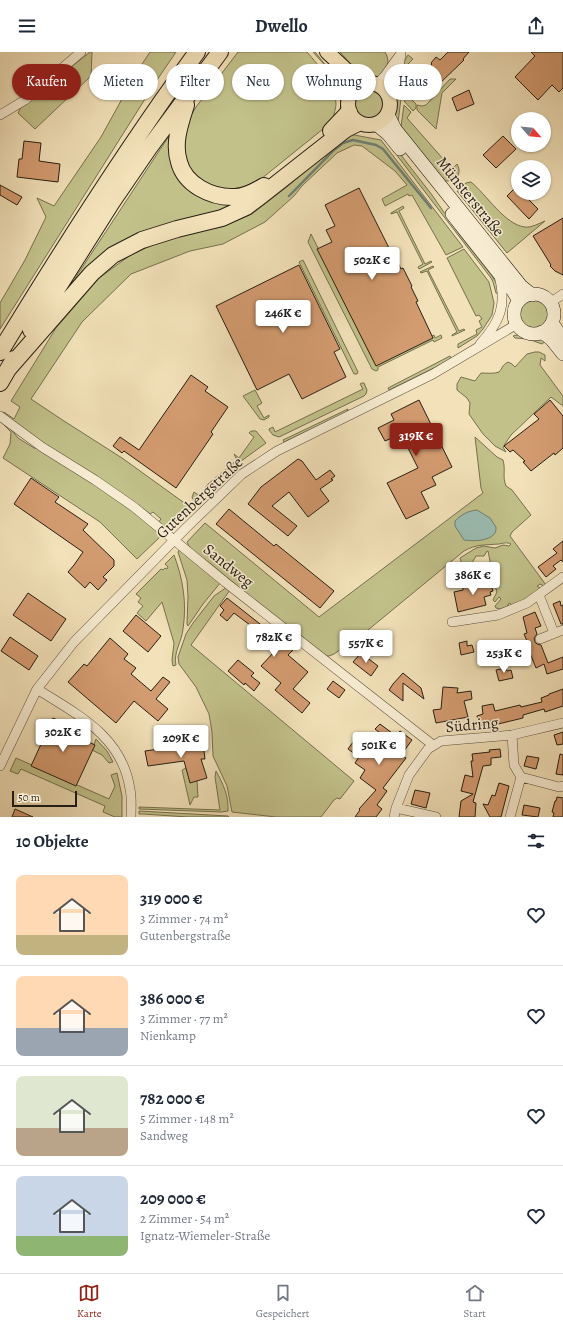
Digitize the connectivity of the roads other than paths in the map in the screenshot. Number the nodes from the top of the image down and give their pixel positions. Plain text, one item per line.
1 (81, 52) edge
2 (197, 52) edge
3 (220, 52) edge
4 (329, 54) edge
5 (211, 64) edge
6 (334, 64) edge
7 (340, 64) edge
8 (393, 64) edge
9 (400, 64) edge
10 (185, 100) edge
11 (188, 100) edge
12 (349, 100) edge
13 (390, 100) edge
14 (0, 115) edge
15 (388, 115) junction
16 (354, 117) junction
17 (376, 124) junction
18 (497, 272) junction
19 (563, 294) edge
20 (532, 295) junction
21 (519, 301) junction
22 (550, 303) junction
23 (552, 323) junction
24 (517, 324) junction
25 (542, 332) junction
26 (563, 339) edge
27 (475, 350) junction
28 (0, 352) edge
29 (563, 354) edge
30 (9, 368) junction
31 (0, 384) edge
32 (0, 416) edge
33 (174, 539) junction
34 (563, 577) edge
35 (539, 595) junction
36 (452, 622) dead end
37 (563, 630) edge
38 (554, 633) junction
39 (540, 639) dead end
40 (37, 690) junction
41 (563, 723) edge
42 (512, 735) junction
43 (433, 745) junction
44 (0, 766) edge
45 (521, 777) junction
46 (563, 786) edge
47 (395, 812) edge
48 (130, 817) edge
49 (436, 817) edge
50 (510, 817) edge

1 - 14 street
2 - 28 highway
3 - 5 highway
4 - 6 main road
4 - 7 main road
8 - 9 street
10 - 30 highway
11 - 16 highway
12 - 16 main road
13 - 15 main road
15 - 17 main road
15 - 20 main road, Münsterstraße
16 - 17 main road
16 - 30 highway
17 - 18 main road, Münsterstraße
18 - 21 main road, Münsterstraße
18 - 27 street, Münsterstraße
19 - 22 street
20 - 21 main road
20 - 22 main road, Münsterstraße
21 - 24 main road
22 - 23 main road
23 - 25 main road
23 - 26 main road
24 - 25 main road
24 - 27 street, Gutenbergstraße
25 - 29 main road
27 - 33 street, Gutenbergstraße
30 - 31 highway
32 - 33 street, Sandweg
33 - 40 street, Gutenbergstraße
33 - 43 street, Sandweg
34 - 35 street
35 - 36 street
35 - 38 street
37 - 38 street
38 - 39 street
40 - 44 street, Gutenbergstraße
40 - 48 street
41 - 42 street, Südring
42 - 43 street, Südring
42 - 45 street
43 - 47 street, Südring
45 - 46 street
45 - 50 street
47 - 49 street, Südring

